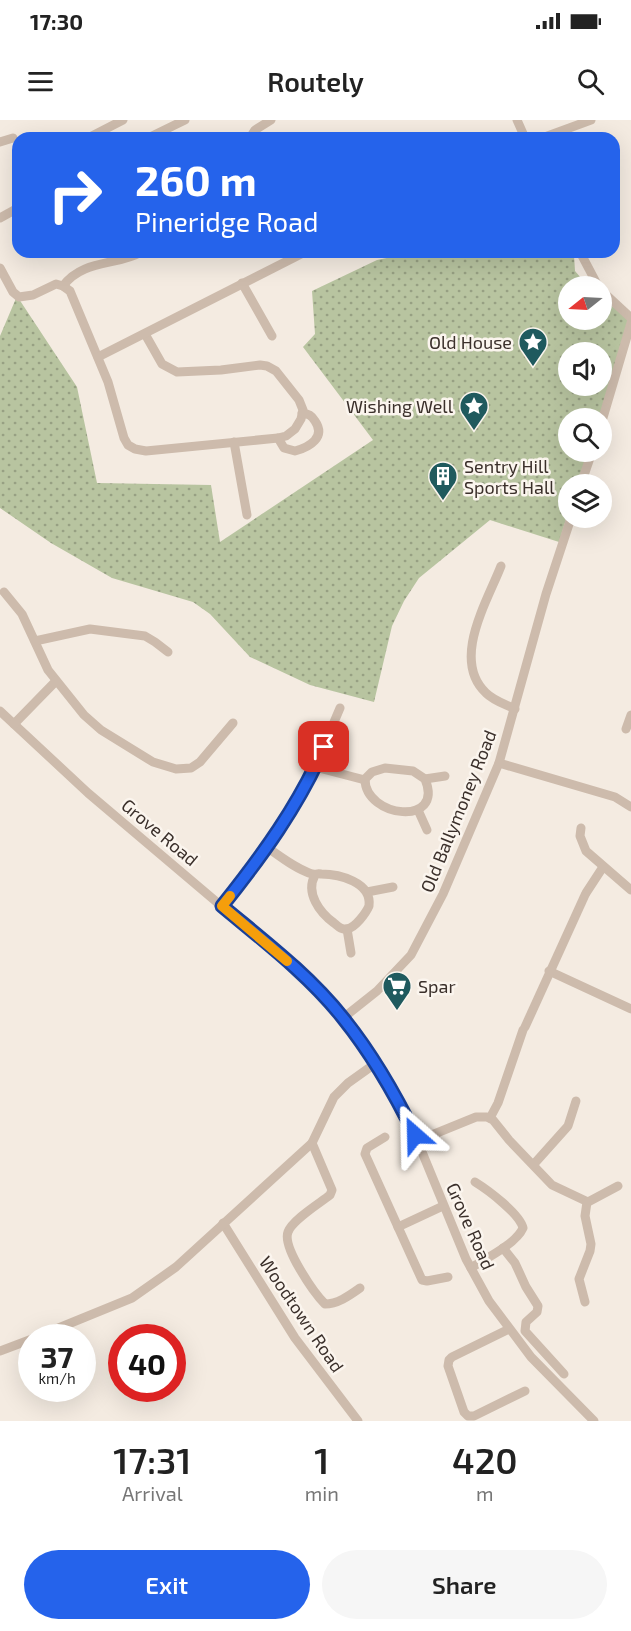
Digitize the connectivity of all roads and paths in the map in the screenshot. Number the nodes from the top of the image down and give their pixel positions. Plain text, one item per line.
1 (123, 120) edge
2 (185, 120) edge
3 (271, 120) edge
4 (591, 120) edge
5 (171, 123) edge
6 (100, 132) edge
7 (157, 132) edge
8 (254, 132) edge
9 (558, 132) edge
10 (6, 140) edge
11 (8, 152) dead end
12 (123, 258) edge
13 (292, 258) edge
14 (583, 258) edge
15 (0, 268) edge
16 (593, 276) edge
17 (242, 282) junction
18 (63, 286) junction
19 (612, 300) edge
20 (631, 318) edge
21 (631, 323) edge
22 (145, 334) junction
23 (272, 336) dead end
24 (98, 357) junction
25 (606, 408) edge
26 (302, 413) junction
27 (278, 438) junction
28 (234, 442) junction
29 (247, 515) dead end
30 (568, 528) edge
31 (501, 566) dead end
32 (4, 592) dead end
33 (34, 641) junction
34 (168, 652) dead end
35 (56, 681) junction
36 (340, 708) dead end
37 (515, 709) junction
38 (0, 711) edge
39 (631, 715) edge
40 (233, 723) dead end
41 (14, 724) junction
42 (626, 729) dead end
43 (499, 763) junction
44 (315, 767) junction
45 (445, 776) dead end
46 (425, 779) junction
47 (365, 780) junction
48 (631, 807) edge
49 (418, 810) junction
50 (581, 828) dead end
51 (427, 830) dead end
52 (268, 848) junction
53 (603, 867) junction
54 (315, 875) junction
55 (393, 886) dead end
56 (631, 890) edge
57 (368, 892) junction
58 (222, 906) junction
59 (347, 929) junction
60 (351, 953) dead end
61 (549, 971) junction
62 (631, 1009) edge
63 (343, 1018) junction
64 (376, 1063) junction
65 (576, 1101) dead end
66 (490, 1118) junction
67 (385, 1137) dead end
68 (417, 1141) junction
69 (312, 1143) junction
70 (534, 1164) junction
71 (475, 1182) dead end
72 (618, 1186) dead end
73 (587, 1202) junction
74 (443, 1206) junction
75 (223, 1223) junction
76 (398, 1227) junction
77 (503, 1248) junction
78 (471, 1268) junction
79 (448, 1277) dead end
80 (360, 1288) dead end
81 (585, 1302) dead end
82 (68, 1324) edge
83 (509, 1329) junction
84 (18, 1344) edge
85 (0, 1352) edge
86 (564, 1374) dead end
87 (525, 1391) dead end
88 (358, 1421) edge
89 (594, 1421) edge

1 - 6 street
2 - 5 street
3 - 8 street
4 - 9 street
5 - 7 street
10 - 11 street
12 - 18 street
13 - 17 street
14 - 16 street
15 - 18 street
17 - 22 street
17 - 23 street
18 - 24 street
19 - 20 street
21 - 25 street
22 - 24 street
22 - 26 street
24 - 28 street
26 - 27 street
26 - 27 street
27 - 28 street
28 - 29 street
30 - 37 street, Old Ballymoney Road
31 - 37 street
32 - 33 street
33 - 34 street
33 - 35 street
35 - 40 street
35 - 41 street
36 - 44 street
37 - 43 street, Old Ballymoney Road
38 - 41 street, Grove Road
39 - 42 street
41 - 58 street, Grove Road
43 - 48 street
43 - 63 street, Old Ballymoney Road
44 - 47 street
44 - 52 street
45 - 46 street
46 - 47 street
46 - 49 street
47 - 49 street
49 - 51 street
50 - 53 street
52 - 54 street
52 - 58 street
53 - 56 street
53 - 61 street
54 - 57 street
54 - 59 street
55 - 57 street
57 - 59 street
58 - 63 street, Grove Road
59 - 60 street
61 - 62 street
61 - 66 street
63 - 64 street, Grove Road
64 - 68 street, Grove Road
64 - 69 street
65 - 70 street
66 - 68 street
66 - 70 street
67 - 76 street
68 - 74 street, Grove Road
69 - 75 street
69 - 80 street
70 - 73 street
71 - 77 street
72 - 73 street
73 - 81 street
74 - 76 street
74 - 78 street, Grove Road
75 - 82 street
75 - 88 street, Woodtown Road
76 - 79 street
77 - 78 street
77 - 86 street
78 - 83 street, Grove Road
83 - 87 street
83 - 89 street, Grove Road
84 - 85 street

